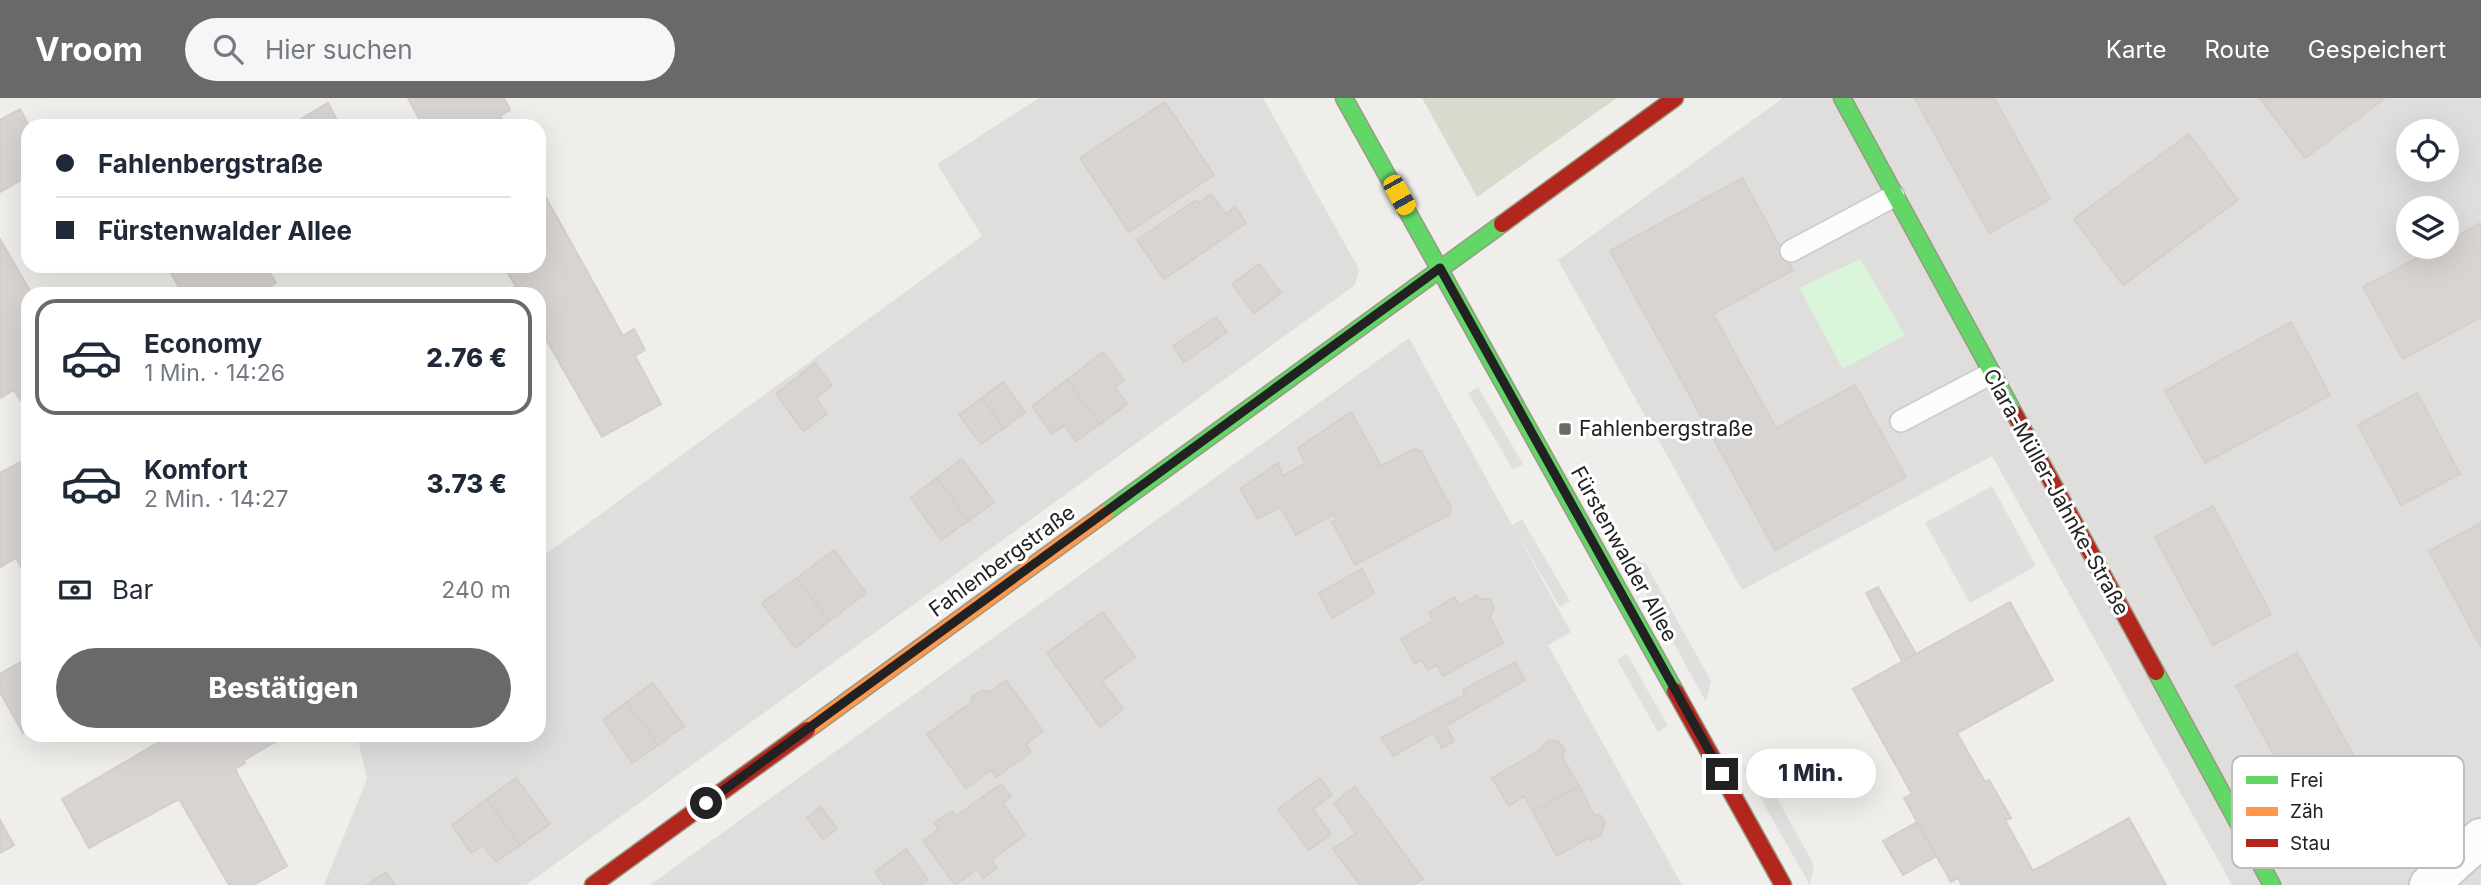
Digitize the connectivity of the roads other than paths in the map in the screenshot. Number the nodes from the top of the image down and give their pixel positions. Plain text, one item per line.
1 (1344, 98) edge
2 (1675, 98) edge
3 (1842, 98) edge
4 (1894, 196) junction
5 (1791, 251) dead end
6 (1440, 268) junction
7 (1990, 374) junction
8 (1901, 421) dead end
9 (2232, 813) edge
10 (2481, 838) edge
11 (2464, 853) edge
12 (2263, 868) edge
13 (2448, 868) edge
14 (1777, 883) edge
15 (593, 885) edge
16 (2272, 885) edge
17 (2429, 885) edge

1 - 6 street, Fürstenwalder Allee
2 - 6 street, Fahlenbergstraße
3 - 4 street, Clara-Müller-Jahnke-Straße
4 - 5 lane
4 - 7 street, Clara-Müller-Jahnke-Straße
6 - 14 street, Fürstenwalder Allee
6 - 15 street, Fahlenbergstraße
7 - 8 lane
7 - 9 street, Clara-Müller-Jahnke-Straße
10 - 11 street
12 - 16 street, Clara-Müller-Jahnke-Straße
13 - 17 street

